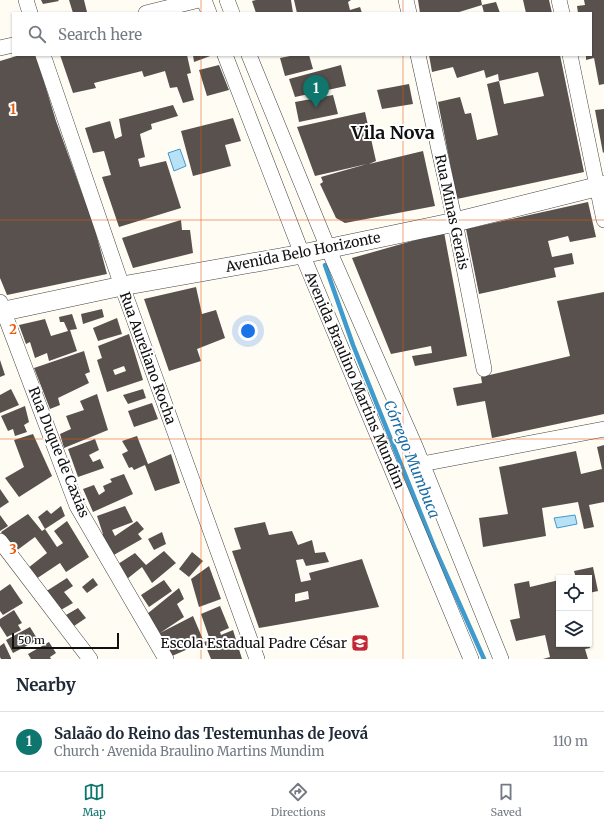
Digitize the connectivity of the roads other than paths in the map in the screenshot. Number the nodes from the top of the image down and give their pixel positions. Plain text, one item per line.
1 (26, 0) edge
2 (199, 0) edge
3 (204, 0) edge
4 (227, 0) edge
5 (406, 0) edge
6 (559, 0) edge
7 (30, 12) edge
8 (150, 12) edge
9 (209, 12) edge
10 (232, 12) edge
11 (409, 12) edge
12 (562, 12) edge
13 (12, 45) edge
14 (0, 48) edge
15 (43, 56) edge
16 (225, 56) edge
17 (249, 56) edge
18 (418, 56) edge
19 (570, 56) edge
20 (600, 185) edge
21 (604, 220) edge
22 (455, 222) junction
23 (328, 248) junction
24 (302, 254) junction
25 (122, 286) junction
26 (1, 308) edge
27 (484, 369) dead end
28 (604, 430) edge
29 (422, 464) junction
30 (0, 541) edge
31 (90, 659) edge
32 (166, 659) edge
33 (257, 659) edge
34 (471, 659) edge
35 (501, 659) edge

1 - 7 street
2 - 8 street
3 - 9 street
4 - 10 street
5 - 11 street
6 - 12 street
13 - 14 street
15 - 25 street, Rua Aureliano Rocha
16 - 24 street, Avenida Braulino Martins Mundim
17 - 23 street, Avenida Braulino Martins Mundim
18 - 22 street, Rua Minas Gerais
19 - 20 street
20 - 21 street
20 - 22 street, Avenida Belo Horizonte
22 - 23 street, Avenida Belo Horizonte
22 - 27 street, Rua Minas Gerais
23 - 24 street, Avenida Belo Horizonte
23 - 29 street, Avenida Braulino Martins Mundim
24 - 25 street, Avenida Belo Horizonte
24 - 34 street, Avenida Braulino Martins Mundim
25 - 26 street, Avenida Belo Horizonte
25 - 33 street, Rua Aureliano Rocha
26 - 32 street, Rua Duque de Caxias
28 - 29 street
29 - 35 street, Avenida Braulino Martins Mundim
30 - 31 street

